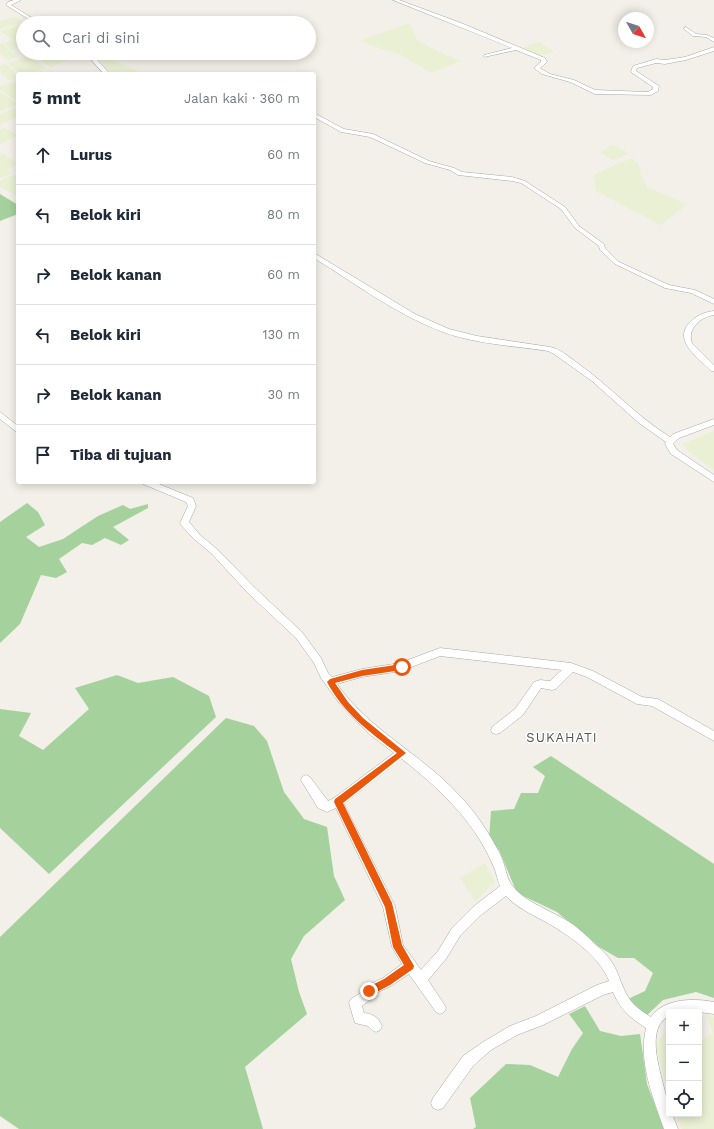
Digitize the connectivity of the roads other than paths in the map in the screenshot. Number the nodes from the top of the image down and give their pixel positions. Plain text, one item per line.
1 (19, 0) edge
2 (395, 0) edge
3 (26, 16) edge
4 (686, 28) dead end
5 (714, 40) edge
6 (517, 48) junction
7 (714, 49) edge
8 (486, 56) dead end
9 (93, 60) edge
10 (106, 72) edge
11 (316, 116) edge
12 (316, 256) edge
13 (714, 302) edge
14 (714, 313) edge
15 (714, 369) edge
16 (0, 415) edge
17 (714, 422) edge
18 (16, 428) edge
19 (667, 439) junction
20 (714, 479) edge
21 (151, 484) edge
22 (570, 667) junction
23 (330, 682) junction
24 (496, 730) dead end
25 (714, 736) edge
26 (402, 753) junction
27 (306, 780) dead end
28 (338, 802) junction
29 (507, 888) junction
30 (410, 966) junction
31 (420, 980) junction
32 (616, 985) junction
33 (440, 1008) dead end
34 (714, 1008) edge
35 (653, 1025) junction
36 (376, 1026) dead end
37 (438, 1102) dead end
38 (671, 1129) edge

1 - 3 street
2 - 6 street
4 - 5 street
6 - 7 street
6 - 8 street
9 - 10 street
11 - 13 street
12 - 19 street
14 - 15 street
16 - 18 street
17 - 19 street
19 - 20 street
21 - 23 street
22 - 23 street
22 - 24 street
22 - 25 street
23 - 26 street
26 - 28 street
26 - 29 street
27 - 28 street
28 - 30 street
29 - 31 street
29 - 32 street
30 - 31 street
30 - 36 street
31 - 33 street
32 - 35 street
32 - 37 street
34 - 35 street
35 - 38 street

